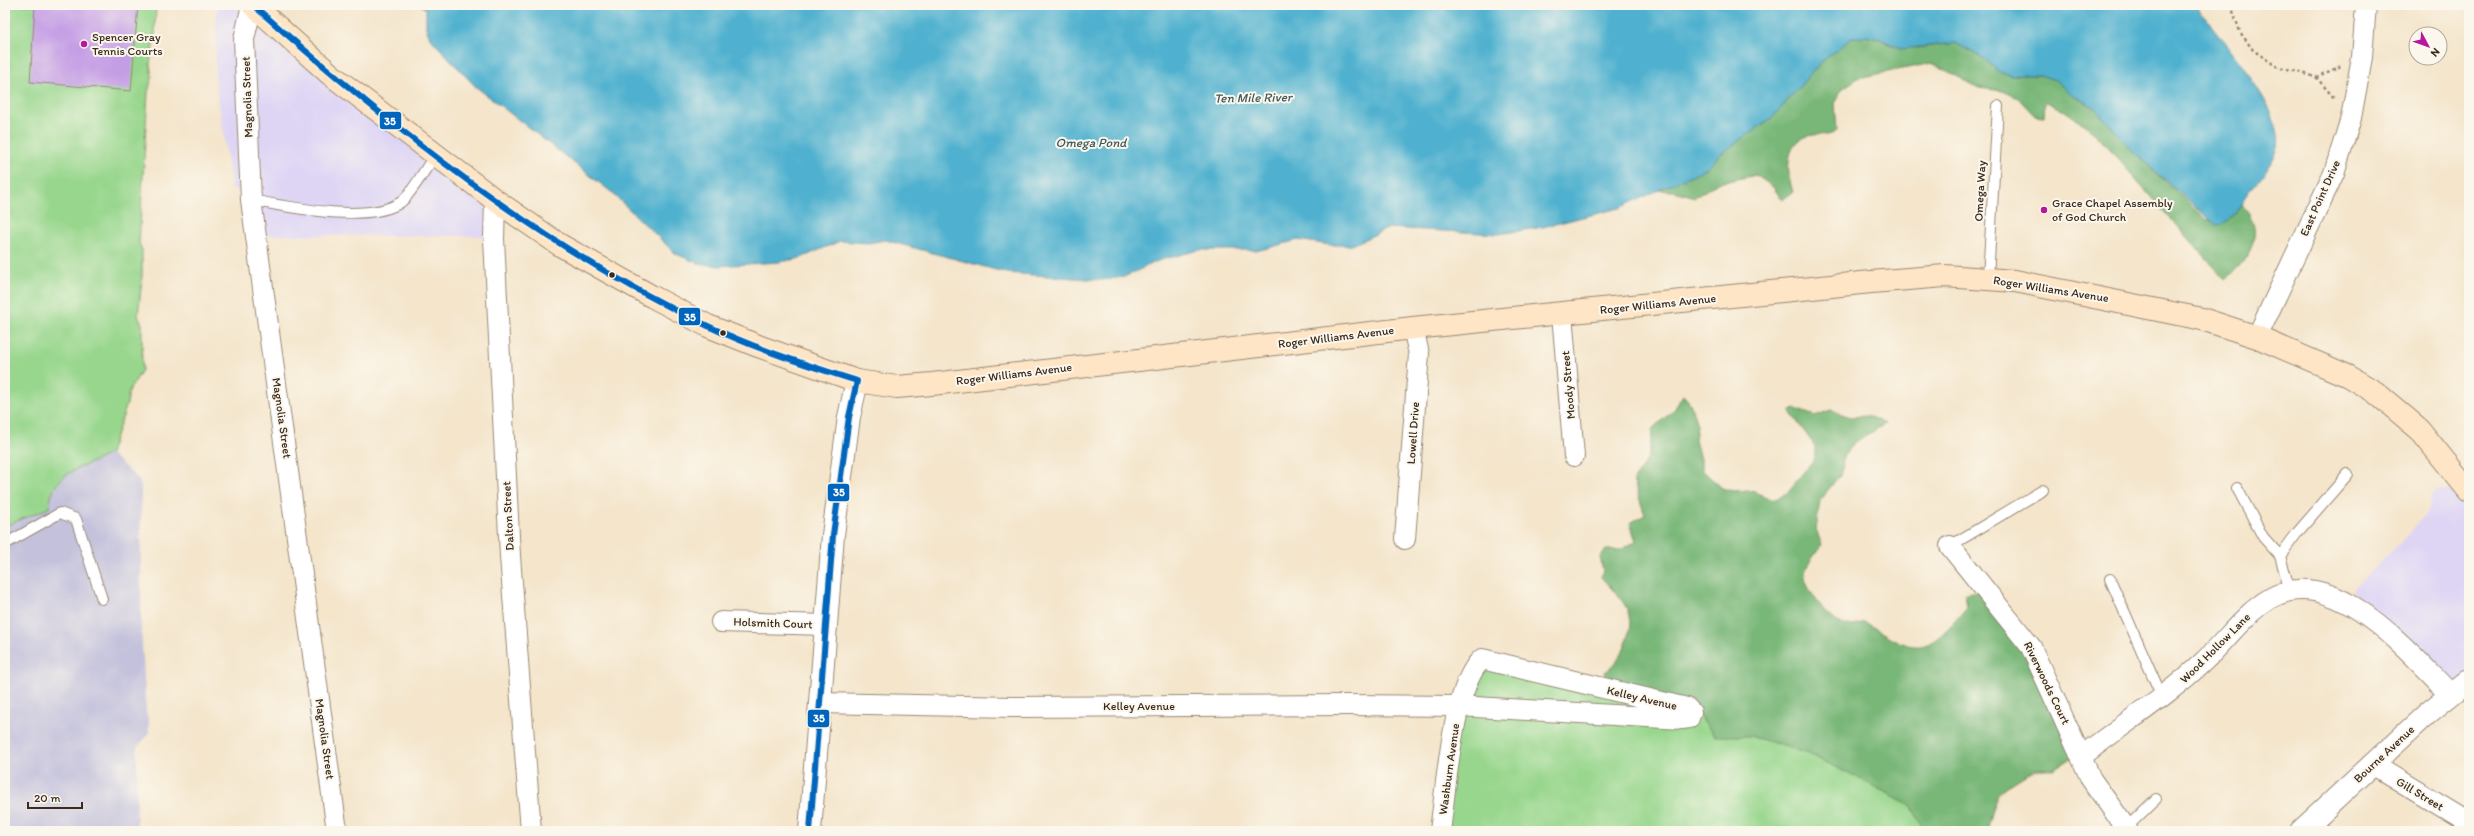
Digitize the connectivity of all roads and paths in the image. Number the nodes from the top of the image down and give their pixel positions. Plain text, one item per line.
1 (253, 5) edge
2 (2231, 5) edge
3 (2366, 5) edge
4 (2337, 68) dead end
5 (2316, 77) junction
6 (2331, 95) dead end
7 (1998, 106) dead end
8 (435, 155) junction
9 (251, 200) junction
10 (495, 200) junction
11 (1988, 278) junction
12 (1562, 314) junction
13 (1413, 328) junction
14 (2257, 337) junction
15 (857, 381) junction
16 (1574, 456) dead end
17 (2348, 474) dead end
18 (2237, 488) dead end
19 (2043, 490) dead end
20 (2469, 491) edge
21 (1405, 539) dead end
22 (5, 544) edge
23 (1950, 546) joint
24 (2280, 556) junction
25 (2110, 580) dead end
26 (2290, 591) junction
27 (102, 599) dead end
28 (721, 622) dead end
29 (826, 625) junction
30 (2469, 680) edge
31 (2451, 694) junction
32 (2162, 697) junction
33 (819, 703) junction
34 (1458, 706) junction
35 (2081, 757) junction
36 (2372, 764) junction
37 (2156, 799) dead end
38 (2469, 823) edge
39 (2125, 830) edge
40 (337, 831) edge
41 (530, 831) edge
42 (810, 831) edge
43 (1440, 831) edge
44 (2301, 831) edge

1 - 8 main road, Roger Williams Avenue
1 - 9 street, Magnolia Street
2 - 5 path
3 - 14 street, East Point Drive
4 - 5 path
5 - 6 path
7 - 11 lane, Omega Way
8 - 9 lane
8 - 10 main road, Roger Williams Avenue
9 - 40 street, Magnolia Street
10 - 15 main road, Roger Williams Avenue
10 - 41 street, Dalton Street
11 - 12 main road, Roger Williams Avenue
11 - 14 main road, Roger Williams Avenue
12 - 13 main road, Roger Williams Avenue
12 - 16 street, Moody Street
13 - 15 main road, Roger Williams Avenue
13 - 21 street, Lowell Drive
14 - 20 main road, Roger Williams Avenue
15 - 29 street
17 - 24 lane
18 - 24 lane
19 - 23 lane
22 - 27 lane
23 - 35 street, Riverwoods Court
24 - 26 lane
25 - 32 lane
26 - 31 street, Wood Hollow Lane
26 - 32 street, Wood Hollow Lane
28 - 29 street, Holsmith Court
29 - 33 street
30 - 31 street, Bourne Avenue
31 - 36 street, Bourne Avenue
32 - 35 street, Wood Hollow Lane
33 - 34 street, Kelley Avenue
33 - 42 street
34 - 34 street, Kelley Avenue
34 - 43 street, Washburn Avenue
35 - 39 street, Riverwoods Court
36 - 38 street, Gill Street
36 - 44 street, Bourne Avenue
37 - 39 lane

